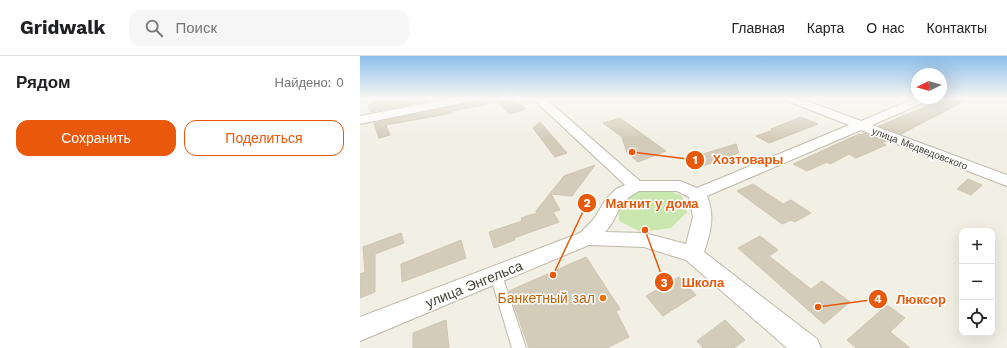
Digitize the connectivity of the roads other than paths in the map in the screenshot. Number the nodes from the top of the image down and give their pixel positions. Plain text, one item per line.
1 (403, 112) edge
2 (553, 112) edge
3 (824, 112) edge
4 (894, 112) edge
5 (360, 120) edge
6 (861, 126) junction
7 (1007, 181) edge
8 (636, 186) junction
9 (698, 194) junction
10 (587, 238) junction
11 (693, 254) junction
12 (496, 275) junction
13 (360, 329) edge
14 (519, 348) edge
15 (807, 348) edge

1 - 5 street
2 - 8 street
3 - 6 street, улица Медведовского
4 - 6 street
6 - 7 street, улица Медведовского
6 - 9 street
8 - 9 street
8 - 10 street
9 - 11 street
10 - 11 street
10 - 12 street, улица Энгельса
11 - 15 street
12 - 13 street, улица Энгельса
12 - 14 lane

